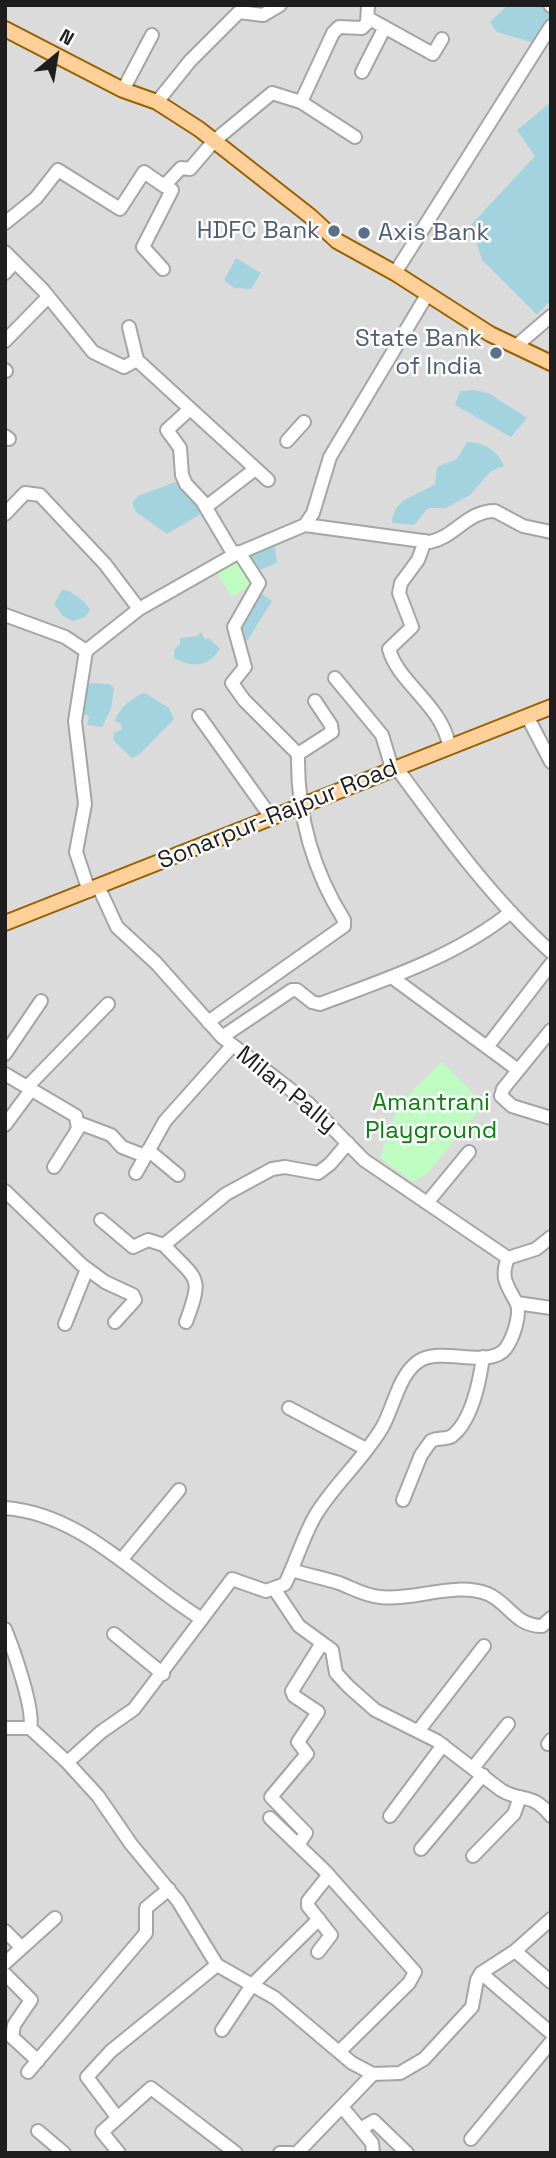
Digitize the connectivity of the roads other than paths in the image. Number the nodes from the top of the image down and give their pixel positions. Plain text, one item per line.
1 (280, 5) edge
2 (368, 11) edge
3 (551, 26) edge
4 (385, 27) junction
5 (5, 29) edge
6 (152, 35) dead end
7 (442, 40) dead end
8 (362, 72) dead end
9 (123, 90) junction
10 (157, 102) junction
11 (300, 102) junction
12 (355, 137) dead end
13 (214, 141) junction
14 (164, 186) junction
15 (5, 223) edge
16 (10, 257) edge
17 (163, 269) dead end
18 (5, 273) edge
19 (395, 273) junction
20 (427, 295) junction
21 (48, 297) junction
22 (551, 316) edge
23 (129, 327) dead end
24 (5, 341) edge
25 (516, 346) junction
26 (137, 360) junction
27 (551, 363) edge
28 (190, 409) junction
29 (304, 422) dead end
30 (288, 441) dead end
31 (254, 470) junction
32 (268, 480) dead end
33 (206, 508) junction
34 (5, 514) edge
35 (305, 526) junction
36 (551, 532) edge
37 (425, 541) junction
38 (237, 554) junction
39 (139, 609) junction
40 (5, 615) edge
41 (86, 652) junction
42 (335, 678) dead end
43 (315, 701) dead end
44 (551, 707) edge
45 (199, 716) dead end
46 (527, 716) junction
47 (449, 746) junction
48 (298, 754) junction
49 (551, 762) edge
50 (394, 767) junction
51 (301, 805) junction
52 (271, 817) junction
53 (94, 890) junction
54 (511, 912) junction
55 (5, 923) edge
56 (551, 952) edge
57 (551, 964) edge
58 (284, 970) junction
59 (393, 978) junction
60 (297, 990) junction
61 (41, 1001) dead end
62 (108, 1004) dead end
63 (208, 1022) junction
64 (551, 1030) edge
65 (227, 1042) junction
66 (487, 1047) junction
67 (5, 1054) edge
68 (518, 1070) junction
69 (5, 1074) edge
70 (29, 1088) junction
71 (551, 1118) edge
72 (79, 1123) junction
73 (5, 1125) edge
74 (348, 1143) junction
75 (469, 1152) dead end
76 (146, 1153) junction
77 (54, 1167) dead end
78 (136, 1173) dead end
79 (178, 1175) dead end
80 (5, 1191) edge
81 (427, 1203) junction
82 (101, 1220) dead end
83 (551, 1237) edge
84 (164, 1245) junction
85 (508, 1258) junction
86 (87, 1269) junction
87 (517, 1303) junction
88 (551, 1308) edge
89 (115, 1322) dead end
90 (186, 1322) dead end
91 (65, 1324) dead end
92 (483, 1357) junction
93 (289, 1408) dead end
94 (366, 1449) junction
95 (179, 1490) dead end
96 (403, 1500) dead end
97 (5, 1508) edge
98 (122, 1559) junction
99 (292, 1570) junction
100 (275, 1590) junction
101 (551, 1618) edge
102 (202, 1619) junction
103 (5, 1629) edge
104 (114, 1634) dead end
105 (142, 1638) dead end
106 (322, 1643) junction
107 (484, 1646) dead end
108 (133, 1649) junction
109 (163, 1674) junction
110 (508, 1724) dead end
111 (5, 1728) edge
112 (30, 1728) junction
113 (419, 1730) junction
114 (443, 1745) junction
115 (66, 1761) junction
116 (478, 1772) junction
117 (520, 1797) junction
118 (549, 1809) edge
119 (390, 1816) dead end
120 (270, 1818) dead end
121 (298, 1845) junction
122 (421, 1849) dead end
123 (473, 1856) dead end
124 (328, 1876) junction
125 (169, 1889) junction
126 (55, 1918) dead end
127 (319, 1919) junction
128 (551, 1919) edge
129 (5, 1931) edge
130 (21, 1947) junction
131 (515, 1951) junction
132 (318, 1952) dead end
133 (5, 1963) edge
134 (217, 1965) junction
135 (481, 1973) junction
136 (5, 1974) edge
137 (551, 1982) edge
138 (252, 1985) junction
139 (222, 2030) dead end
140 (551, 2033) edge
141 (551, 2042) edge
142 (339, 2052) junction
143 (38, 2061) junction
144 (28, 2072) dead end
145 (373, 2074) junction
146 (342, 2107) junction
147 (117, 2118) junction
148 (362, 2129) junction
149 (38, 2131) dead end
150 (471, 2139) dead end
151 (64, 2153) edge
152 (119, 2153) edge
153 (236, 2153) edge
154 (280, 2153) edge
155 (294, 2153) edge
156 (373, 2153) edge
157 (407, 2153) edge

1 - 10 street
2 - 4 street
2 - 11 street
3 - 19 street
4 - 7 street
4 - 8 street
5 - 9 main road
6 - 9 street
9 - 10 main road
10 - 13 main road
11 - 12 street
11 - 13 street
13 - 14 street
13 - 19 main road
14 - 15 street
14 - 17 street
16 - 18 street
16 - 21 street
19 - 20 main road
20 - 25 main road
20 - 35 street
21 - 24 street
21 - 26 street
22 - 25 street
23 - 26 street
25 - 27 main road
26 - 28 street
28 - 31 street
28 - 33 street
29 - 30 street
31 - 32 street
31 - 33 street
33 - 38 street
34 - 39 street
35 - 37 street
35 - 38 street
36 - 37 street
37 - 47 street
38 - 39 street
38 - 48 street
39 - 41 street
40 - 41 street
41 - 53 street, Milan Pally
42 - 50 street
43 - 48 street
44 - 46 main road, Sonarpur-Rajpur Road
45 - 52 street
46 - 47 main road, Sonarpur-Rajpur Road
46 - 49 street
47 - 50 main road, Sonarpur-Rajpur Road
48 - 51 street
50 - 51 main road, Sonarpur-Rajpur Road
50 - 54 street
51 - 52 main road, Sonarpur-Rajpur Road
51 - 58 street
52 - 53 main road, Sonarpur-Rajpur Road
53 - 55 main road, Sonarpur-Rajpur Road
53 - 63 street, Milan Pally
54 - 56 street
54 - 59 street
57 - 66 street
58 - 60 street
58 - 63 street
59 - 60 street
59 - 66 street
60 - 65 street
61 - 67 street
62 - 70 street
63 - 65 street, Milan Pally
64 - 68 street
65 - 74 street, Milan Pally
65 - 76 street
66 - 68 street
68 - 71 street
69 - 70 street
70 - 72 street
70 - 73 street
72 - 76 street
72 - 77 street
74 - 81 street, Milan Pally
74 - 84 street
75 - 81 street
76 - 78 street
76 - 79 street
80 - 86 street
81 - 85 street, Milan Pally
82 - 84 street
83 - 85 street
84 - 90 street
85 - 87 street
86 - 89 street
86 - 91 street
87 - 88 street
87 - 92 street
92 - 94 street
92 - 96 street
93 - 94 street
94 - 99 street
95 - 98 street
97 - 98 street
98 - 102 street
99 - 100 street
99 - 101 street
100 - 102 street
100 - 106 street
102 - 109 street
103 - 112 street
104 - 108 street
105 - 108 street
106 - 113 street
106 - 121 street
107 - 113 street
108 - 109 street
109 - 115 street
110 - 116 street
111 - 112 street
112 - 115 street
113 - 114 street
114 - 116 street
114 - 119 street
115 - 125 street
116 - 117 street
116 - 122 street
117 - 118 street
117 - 123 street
120 - 121 street
121 - 124 street
124 - 127 street
124 - 142 street
125 - 134 street
125 - 143 street
126 - 130 street
127 - 132 street
127 - 138 street
128 - 131 street
129 - 130 street
130 - 133 street
131 - 135 street
131 - 137 street
134 - 138 street
134 - 147 street
135 - 140 street
135 - 145 street
136 - 143 street
138 - 139 street
138 - 142 street
141 - 150 street
142 - 145 street
143 - 144 street
145 - 146 street
146 - 148 street
146 - 155 street
147 - 152 street
147 - 153 street
148 - 156 street
148 - 157 street
149 - 151 street
154 - 155 street

